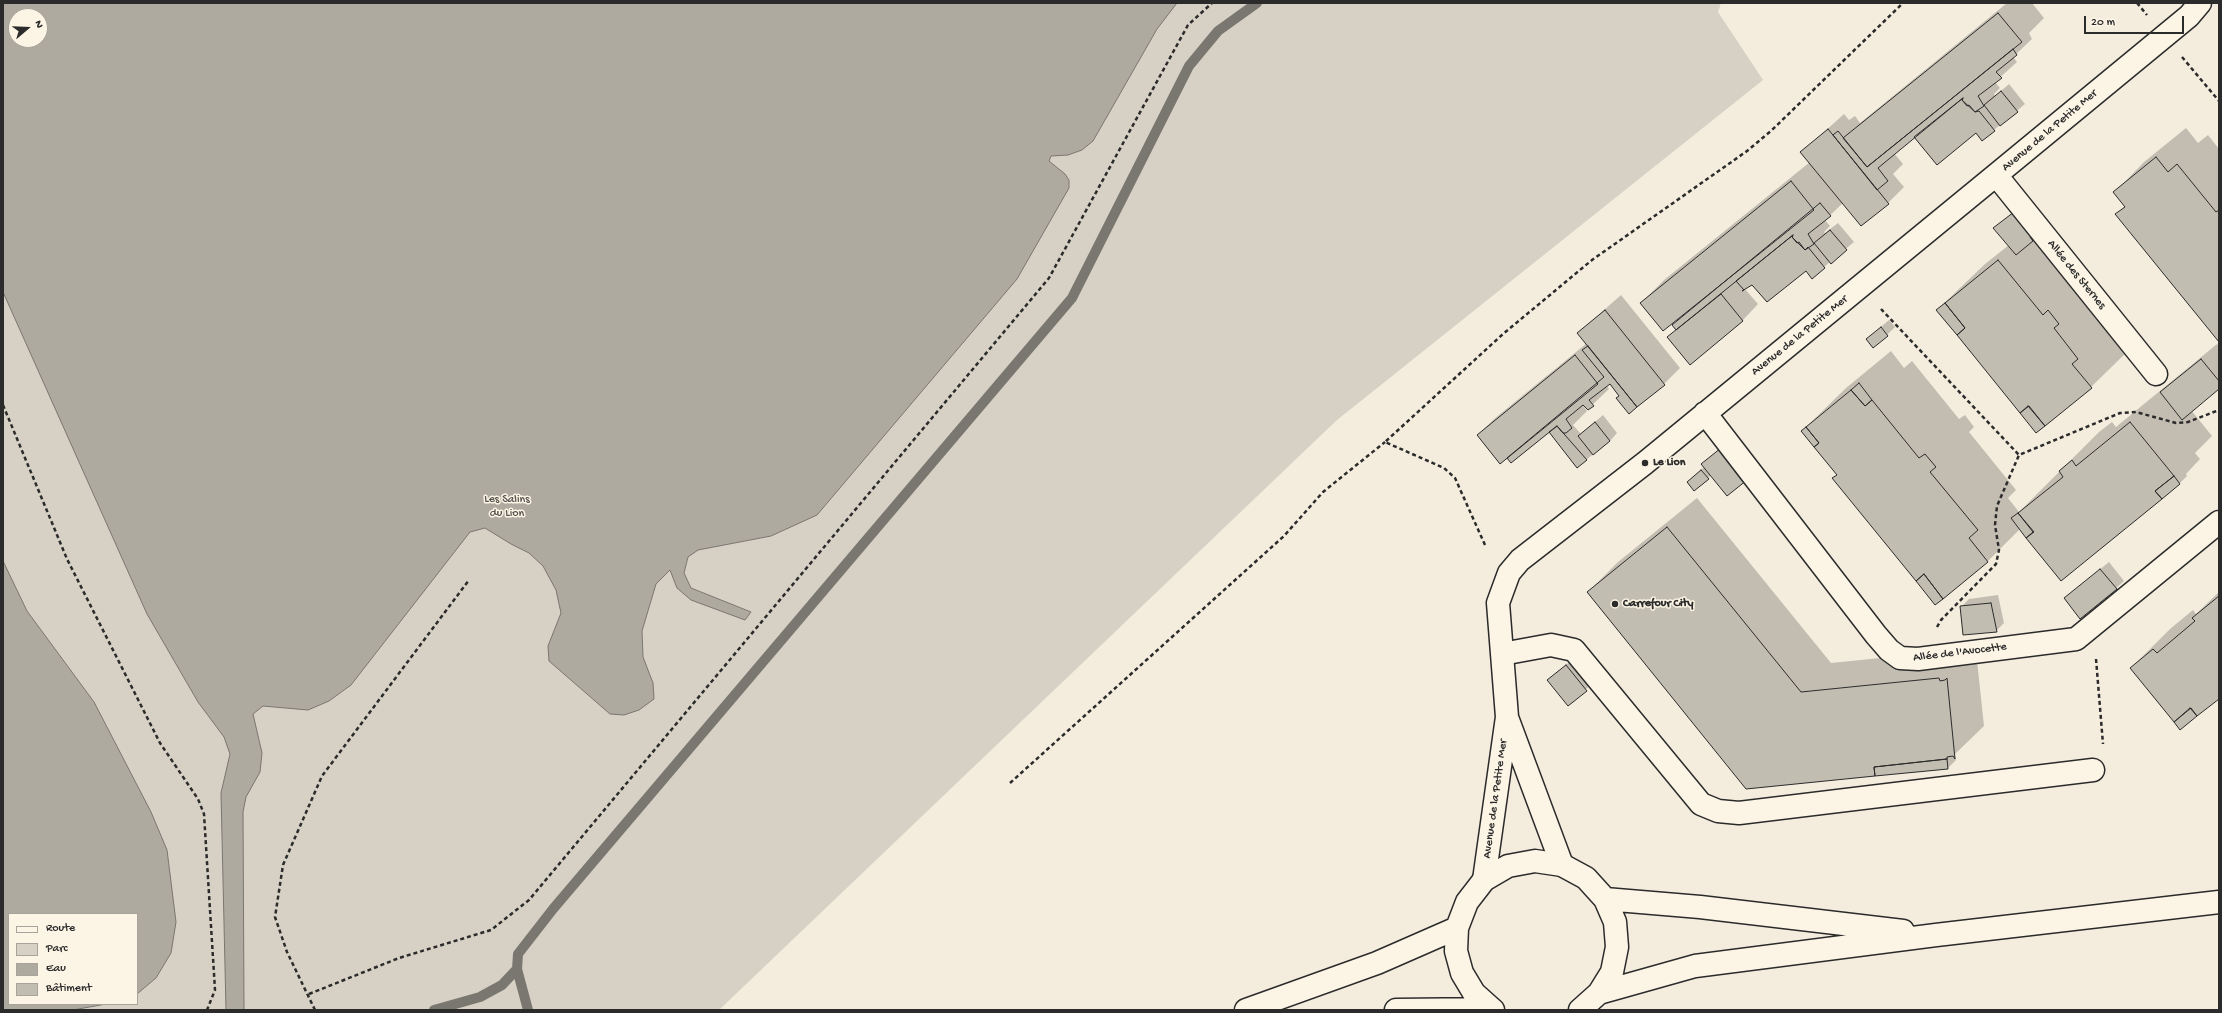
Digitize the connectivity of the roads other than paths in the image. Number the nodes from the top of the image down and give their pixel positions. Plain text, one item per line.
1 (2200, 3) edge
2 (1996, 175) junction
3 (2156, 374) dead end
4 (1705, 413) junction
5 (2219, 522) edge
6 (1502, 654) junction
7 (1507, 717) junction
8 (2093, 770) road end
9 (1562, 865) junction
10 (1484, 880) junction
11 (1605, 899) junction
12 (2219, 902) edge
13 (1457, 928) junction
14 (1936, 935) junction
15 (1587, 1005) edge
16 (1492, 1009) edge
17 (1246, 1010) edge
18 (1396, 1010) edge

1 - 2 street, Avenue de la Petite Mer
2 - 3 street, Allée des Sternes
2 - 4 street, Avenue de la Petite Mer
4 - 5 street, Allée de l'Avocette
4 - 6 street, Avenue de la Petite Mer
6 - 7 street, Avenue de la Petite Mer
6 - 8 street
7 - 9 street, Avenue de la Petite Mer
7 - 10 street, Avenue de la Petite Mer
9 - 10 street
9 - 11 street
10 - 13 street
11 - 14 street
11 - 15 street
12 - 14 street
13 - 16 street
13 - 17 street
14 - 15 street
16 - 18 street

